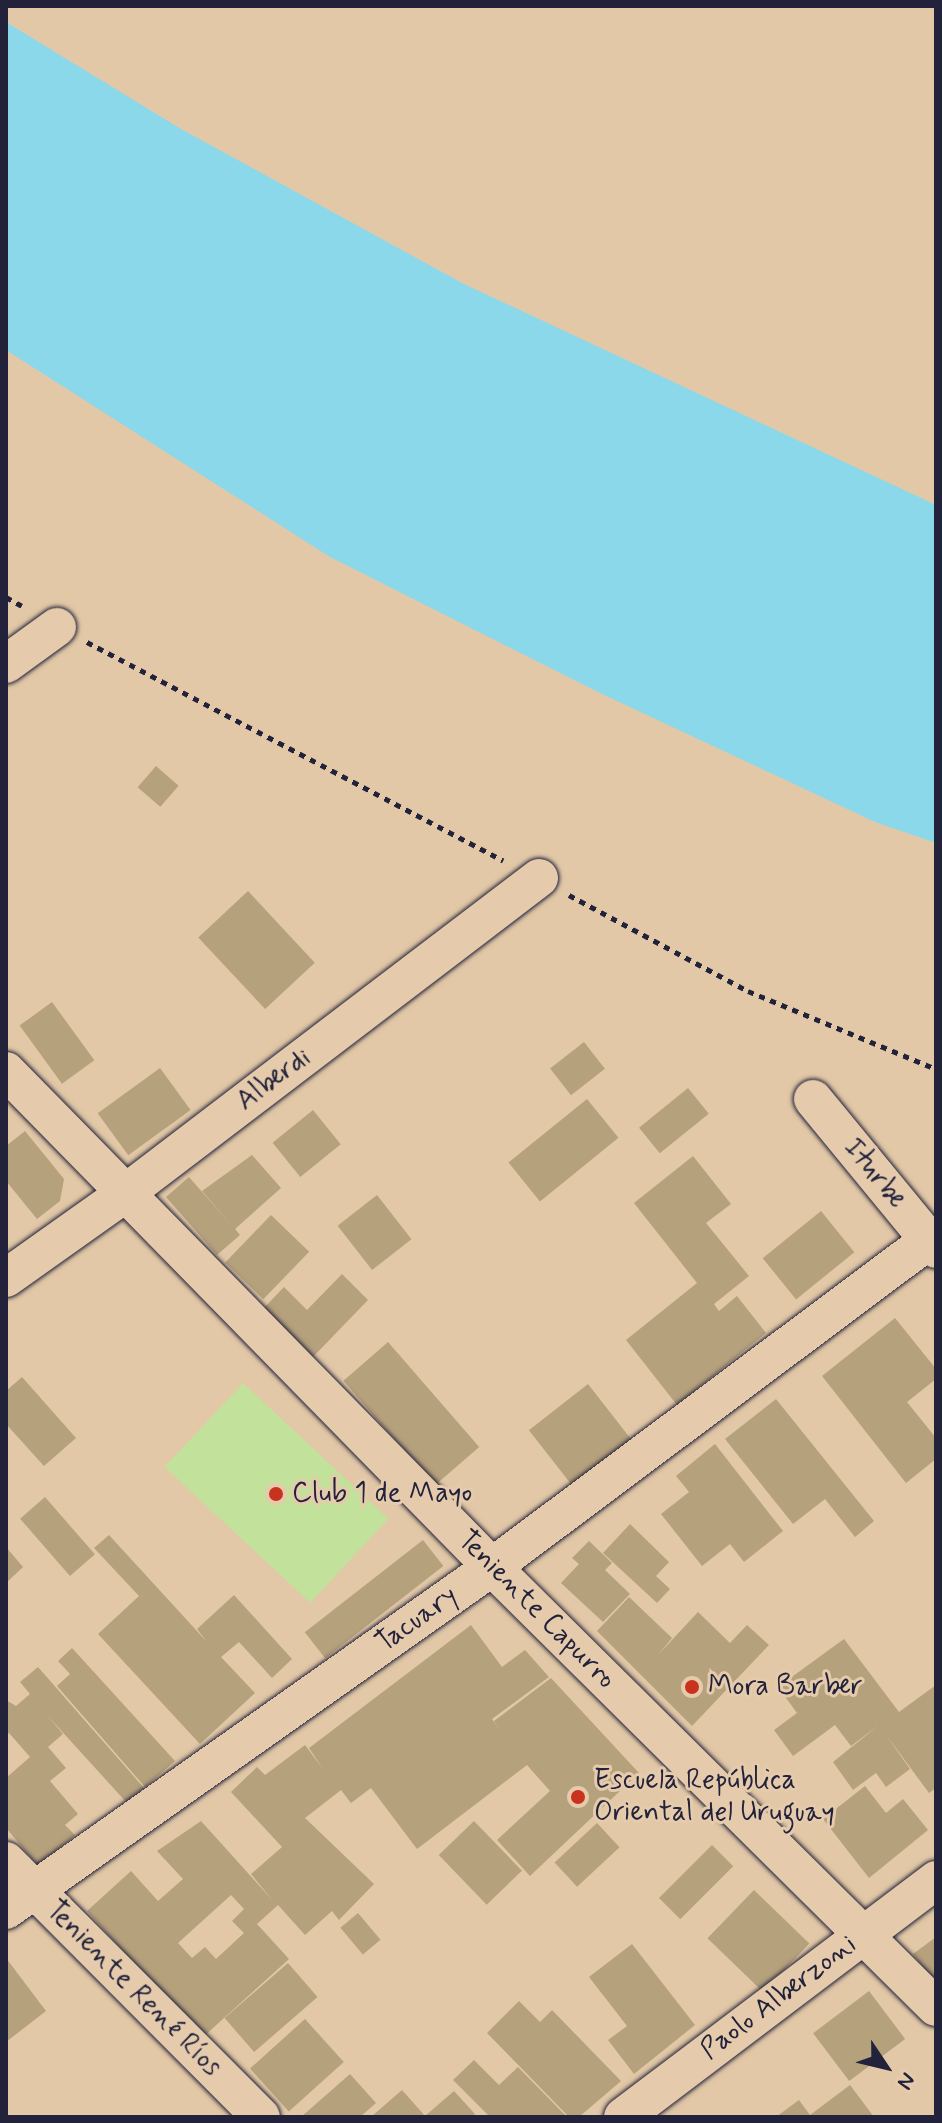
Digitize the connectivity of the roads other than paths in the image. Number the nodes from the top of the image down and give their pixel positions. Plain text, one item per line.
1 (57, 627) road end
2 (6, 664) edge
3 (539, 878) road end
4 (6, 1071) edge
5 (813, 1099) dead end
6 (123, 1195) junction
7 (933, 1242) edge
8 (6, 1278) edge
9 (492, 1567) junction
10 (6, 1861) edge
11 (936, 1880) edge
12 (20, 1900) edge
13 (865, 1934) junction
14 (936, 2007) edge
15 (261, 2117) edge
16 (623, 2117) edge

1 - 2 street
3 - 6 street, Alberdi
4 - 6 street, Teniente Capurro
5 - 7 street, Iturbe
6 - 8 street, Alberdi
6 - 9 street, Teniente Capurro
7 - 9 street, Tacuary
9 - 12 street, Tacuary
9 - 13 street, Teniente Capurro
10 - 12 street, Teniente René Ríos
11 - 13 street, Paolo Alberzoni
12 - 15 street, Teniente René Ríos
13 - 14 street, Teniente Capurro
13 - 16 street, Paolo Alberzoni

